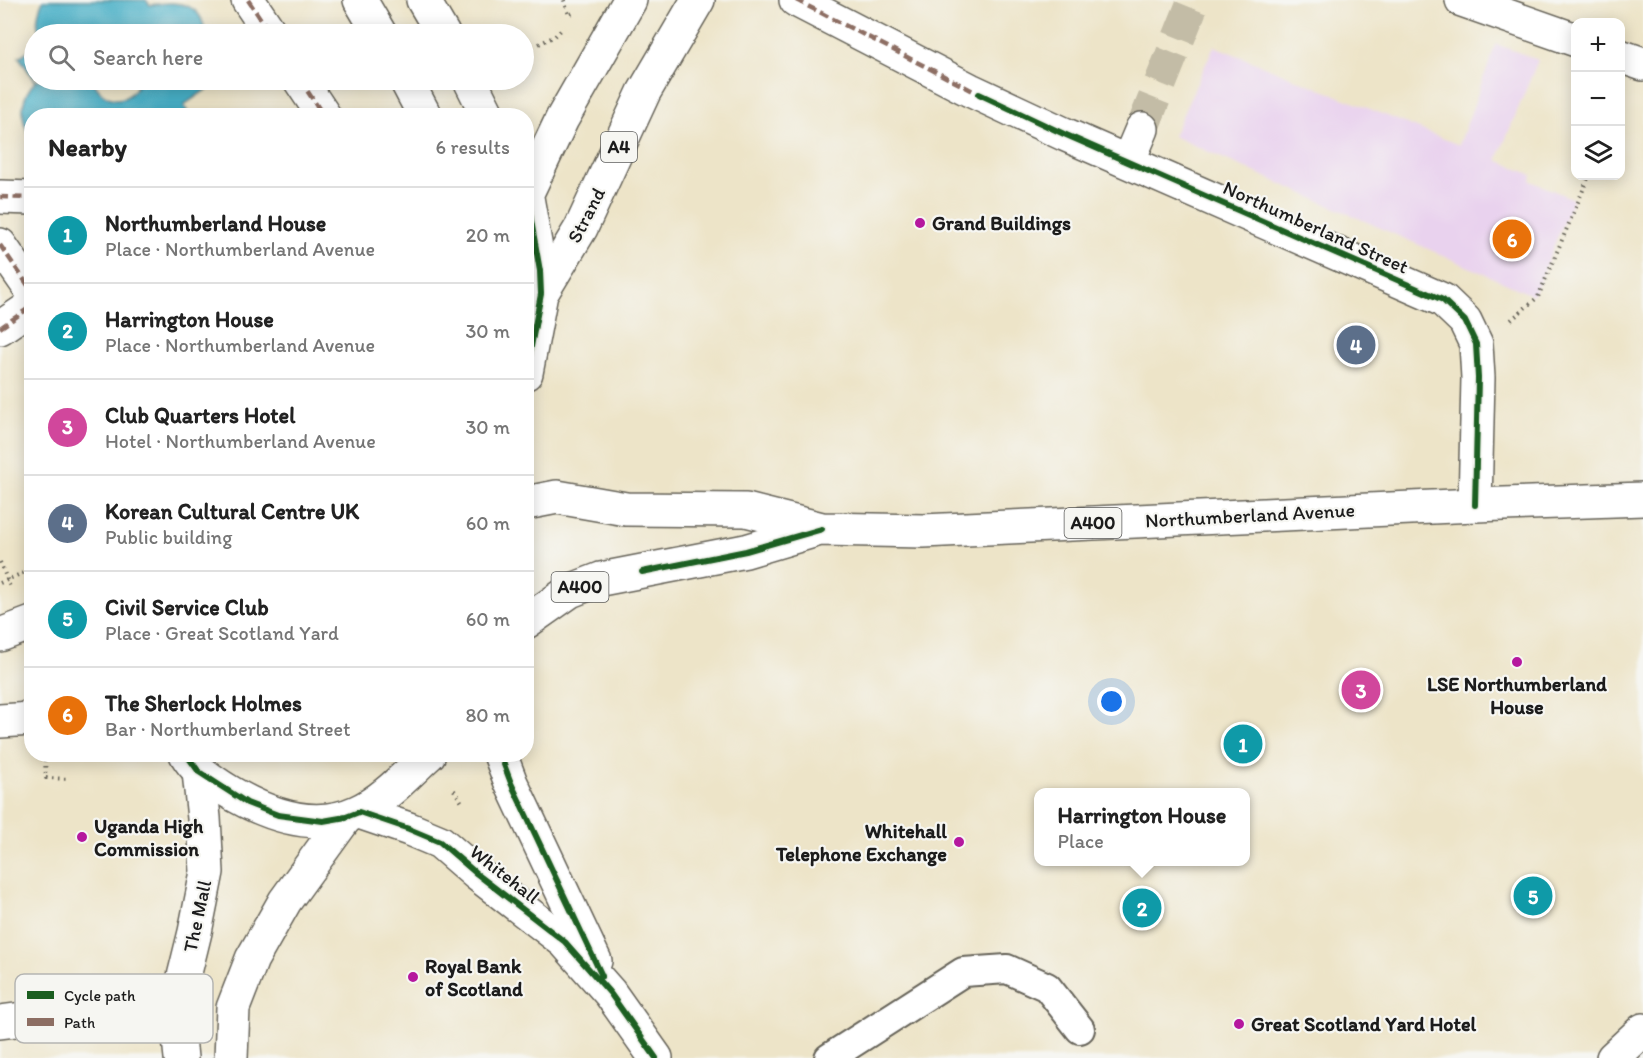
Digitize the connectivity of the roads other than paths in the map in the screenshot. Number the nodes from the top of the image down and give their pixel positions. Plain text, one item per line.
1 (248, 0) edge
2 (360, 0) edge
3 (423, 0) edge
4 (630, 0) edge
5 (699, 0) edge
6 (796, 0) edge
7 (1462, 0) edge
8 (264, 24) edge
9 (374, 24) edge
10 (437, 24) edge
11 (1571, 39) edge
12 (1625, 58) edge
13 (1643, 64) edge
14 (305, 90) edge
15 (411, 90) edge
16 (475, 90) edge
17 (313, 108) edge
18 (421, 108) edge
19 (484, 108) edge
20 (1142, 129) tunnel mouth
21 (1128, 162) junction
22 (534, 178) edge
23 (0, 197) edge
24 (24, 198) edge
25 (534, 235) edge
26 (0, 245) edge
27 (24, 280) edge
28 (541, 294) junction
29 (24, 312) edge
30 (0, 328) edge
31 (534, 331) edge
32 (1643, 499) edge
33 (534, 501) edge
34 (1475, 505) junction
35 (822, 529) junction
36 (534, 616) edge
37 (24, 626) edge
38 (0, 635) edge
39 (24, 720) edge
40 (0, 721) edge
41 (187, 762) edge
42 (188, 762) edge
43 (420, 762) edge
44 (503, 762) edge
45 (352, 814) junction
46 (185, 974) edge
47 (610, 993) junction
48 (15, 1020) edge
49 (0, 1022) edge
50 (1080, 1029) dead end
51 (1643, 1030) edge
52 (179, 1043) edge
53 (181, 1058) edge
54 (232, 1058) edge
55 (656, 1058) edge
56 (829, 1058) edge
57 (1613, 1058) edge

1 - 8 main road
2 - 9 main road
3 - 10 main road
4 - 22 main road
5 - 28 main road, Strand / A4
6 - 21 main road, Northumberland Street
7 - 11 main road
12 - 13 main road
14 - 17 main road
15 - 18 main road
16 - 19 main road
20 - 21 main road
21 - 34 main road, Northumberland Street
23 - 24 main road
25 - 28 main road
26 - 27 main road
28 - 31 main road, Strand / A4
29 - 30 main road
32 - 34 main road, Northumberland Avenue / A400
33 - 35 main road, Northumberland Avenue / A400
34 - 35 main road, Northumberland Avenue / A400
35 - 36 main road, Northumberland Avenue / A400
37 - 38 main road
39 - 40 main road
41 - 46 main road, The Mall
42 - 45 main road
43 - 45 main road
44 - 47 main road, Whitehall
45 - 47 main road, Whitehall
45 - 54 main road
47 - 55 main road, Whitehall
48 - 49 main road
50 - 56 lane
51 - 57 main road
52 - 53 main road, The Mall

